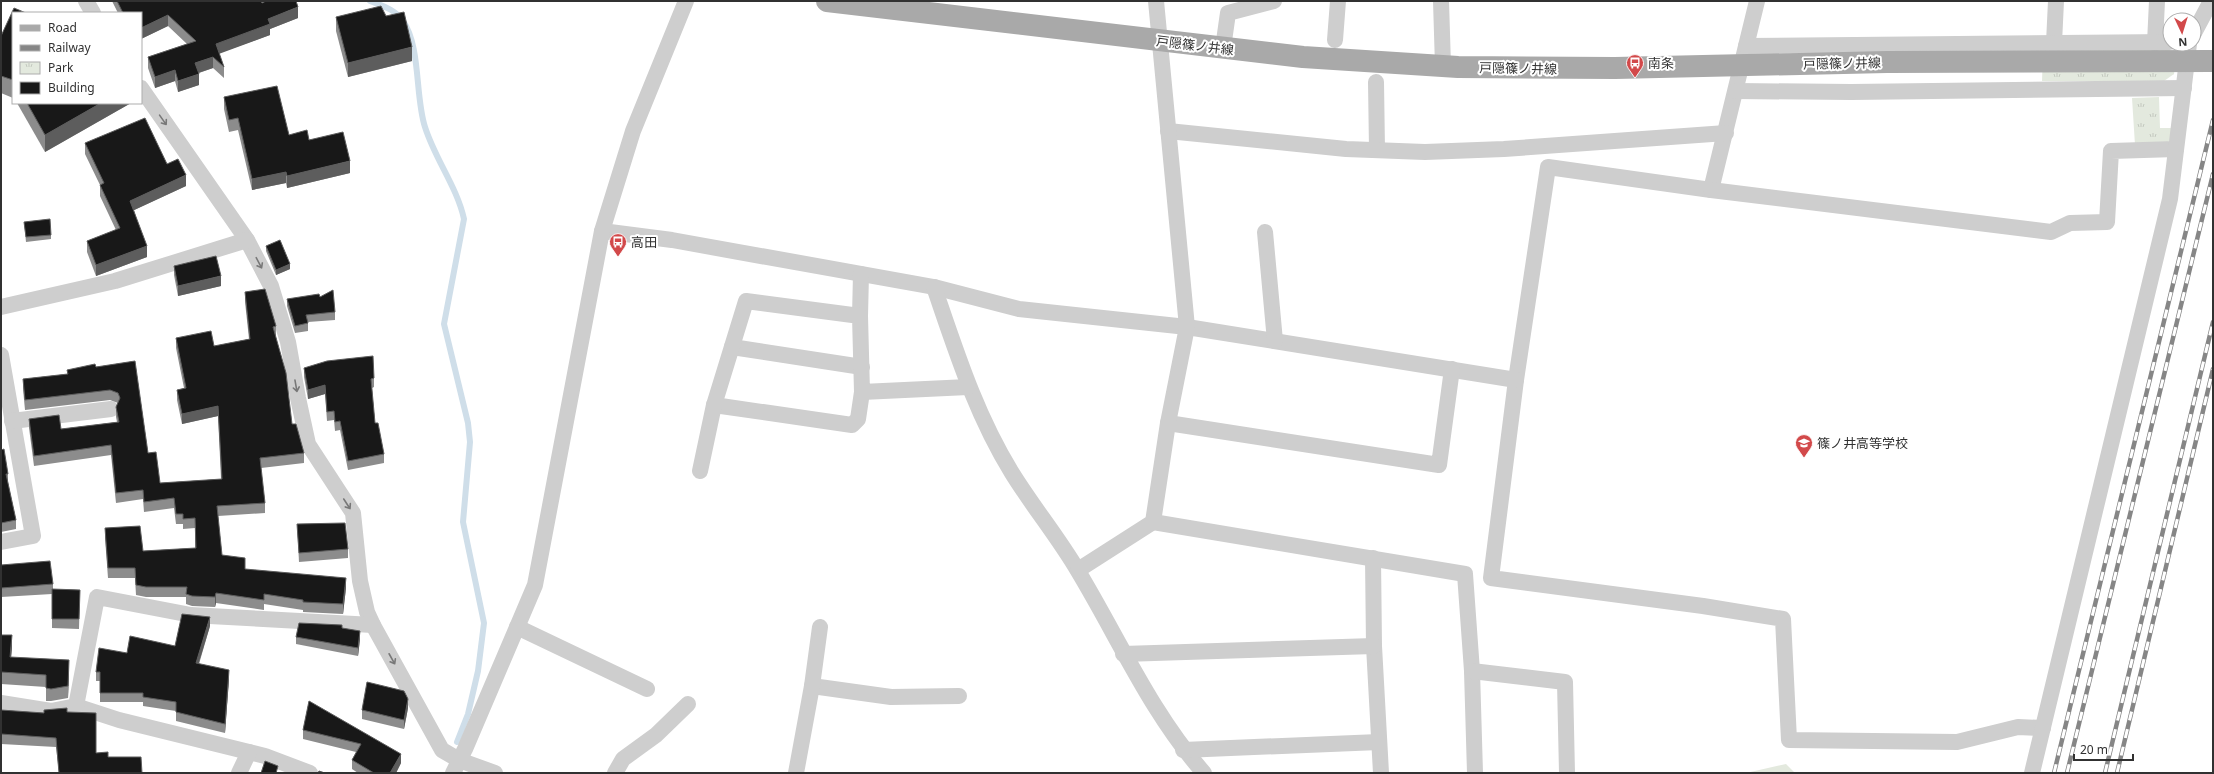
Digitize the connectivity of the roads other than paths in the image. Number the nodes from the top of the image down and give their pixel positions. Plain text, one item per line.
1 (86, 1) edge
2 (686, 1) edge
3 (827, 1) edge
4 (1156, 1) edge
5 (1274, 1) edge
6 (1338, 1) edge
7 (1442, 1) edge
8 (1757, 1) edge
9 (2056, 1) edge
10 (2157, 1) edge
11 (2211, 1) edge
12 (92, 12) edge
13 (2202, 18) edge
14 (1160, 40) junction
15 (1335, 40) dead end
16 (2162, 42) edge
17 (2054, 43) junction
18 (1223, 48) junction
19 (2188, 52) edge
20 (1744, 55) junction
21 (2213, 60) edge
22 (1444, 66) junction
23 (1376, 82) dead end
24 (2184, 88) junction
25 (142, 89) edge
26 (1736, 91) junction
27 (1168, 131) junction
28 (1726, 133) junction
29 (1546, 146) junction
30 (2176, 149) junction
31 (1377, 150) junction
32 (1548, 167) junction
33 (1711, 190) junction
34 (602, 231) junction
35 (1265, 232) dead end
36 (247, 240) junction
37 (861, 274) junction
38 (934, 287) junction
39 (1, 307) edge
40 (860, 316) junction
41 (1187, 327) junction
42 (1275, 341) junction
43 (732, 347) junction
44 (1, 355) edge
45 (862, 368) junction
46 (1452, 369) junction
47 (1516, 380) junction
48 (968, 387) junction
49 (862, 392) junction
50 (714, 405) junction
51 (111, 409) dead end
52 (1168, 422) junction
53 (9, 430) edge
54 (700, 471) dead end
55 (1153, 522) junction
56 (1, 542) edge
57 (1373, 558) junction
58 (1078, 570) junction
59 (373, 625) junction
60 (820, 626) dead end
61 (518, 627) junction
62 (1374, 646) junction
63 (1123, 654) junction
64 (1472, 670) junction
65 (812, 686) junction
66 (647, 689) dead end
67 (959, 696) dead end
68 (1, 703) edge
69 (688, 704) dead end
70 (76, 706) junction
71 (2043, 728) junction
72 (1379, 742) junction
73 (1183, 750) junction
74 (249, 752) junction
75 (456, 767) edge
76 (239, 773) edge
77 (310, 773) edge
78 (495, 773) edge
79 (616, 773) edge
80 (796, 773) edge
81 (1204, 773) edge
82 (1381, 773) edge
83 (1475, 773) edge
84 (1567, 773) edge
85 (2032, 773) edge

1 - 12 street
2 - 34 street
3 - 14 main road, 戸隠篠ノ井線
4 - 14 street
5 - 18 street
6 - 15 street
7 - 22 street
8 - 20 street
9 - 17 street
10 - 16 street
11 - 13 street
14 - 18 main road, 戸隠篠ノ井線
14 - 27 street
16 - 17 street
17 - 20 street
18 - 22 main road, 戸隠篠ノ井線
19 - 24 street
20 - 21 main road, 戸隠篠ノ井線
20 - 22 main road, 戸隠篠ノ井線
20 - 26 street
23 - 31 street
24 - 26 street
24 - 30 street
25 -> 36 street
26 - 28 street
27 - 31 street
27 - 41 street
28 - 29 street
28 - 33 street
29 - 31 street
29 - 32 street
30 - 33 street
30 - 71 street
32 - 33 street
32 - 47 street
34 - 37 street
34 - 61 street
35 - 42 street
36 - 39 street
36 -> 59 street
37 - 38 street
37 - 40 street
38 - 41 street
38 - 48 street
40 - 43 street
40 - 45 street
41 - 42 street
41 - 52 street
42 - 46 street
43 - 45 street
43 - 50 street
44 - 53 street
45 - 49 street
46 - 47 street
46 - 52 street
47 - 71 street
48 - 49 street
48 - 58 street
49 - 50 street
50 - 54 street
51 - 53 street
52 - 55 street
53 - 56 street
55 - 57 street
55 - 58 street
57 - 62 street
57 - 64 street
58 - 63 street
59 - 70 street
59 -> 75 street
60 - 65 street
61 - 66 street
61 - 75 street
62 - 63 street
62 - 72 street
63 - 73 street
64 - 83 street
64 - 84 street
65 - 67 street
65 - 80 street
68 - 70 street
69 - 79 street
70 - 74 street
71 - 85 street
72 - 73 street
72 - 82 street
73 - 81 street
74 - 76 street
74 - 77 street
75 - 78 street

